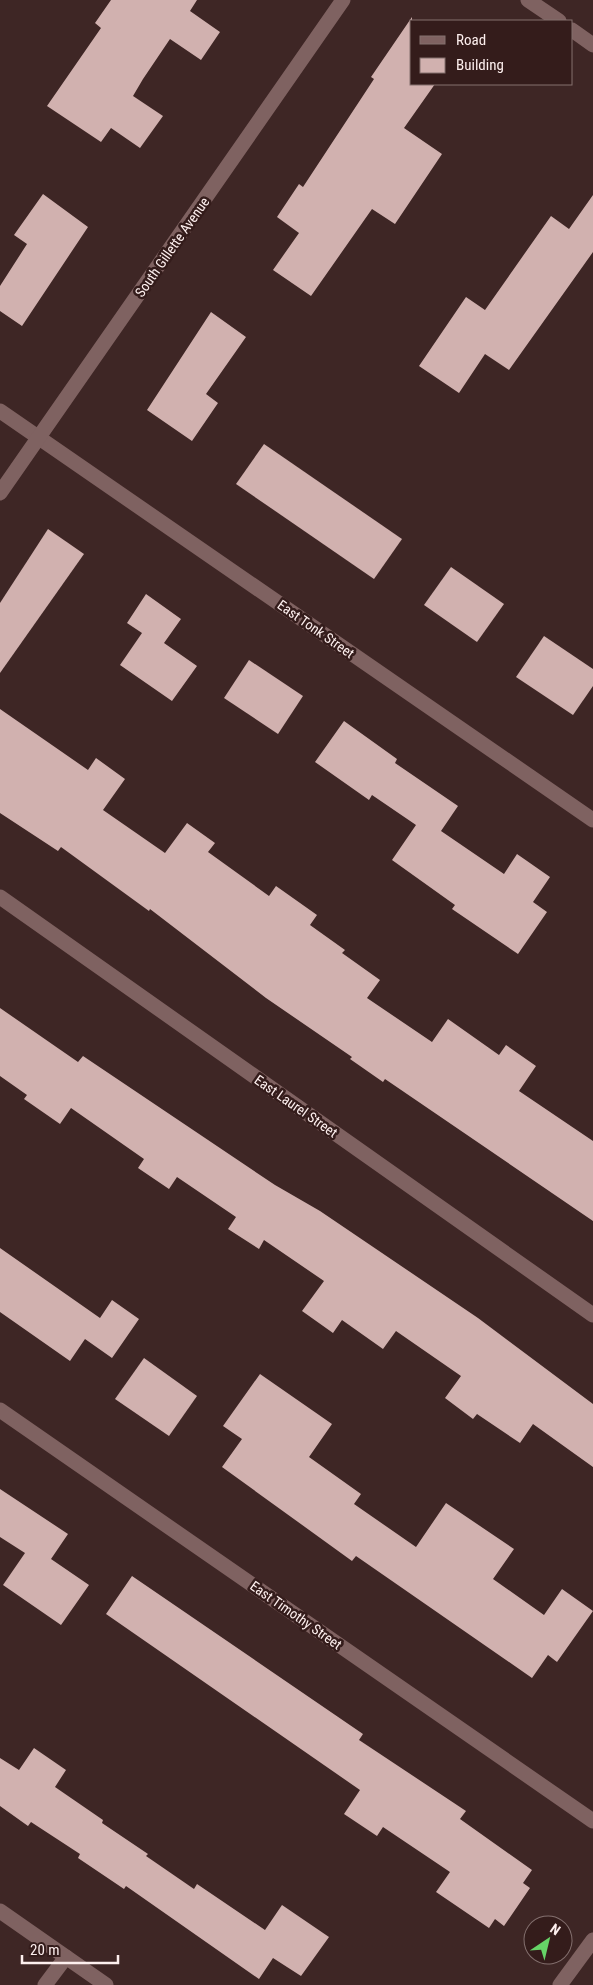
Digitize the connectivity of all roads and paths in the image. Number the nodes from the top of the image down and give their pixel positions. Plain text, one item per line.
1 (342, 0) edge
2 (528, 0) edge
3 (558, 20) edge
4 (573, 31) edge
5 (593, 45) edge
6 (0, 411) edge
7 (39, 438) junction
8 (0, 493) edge
9 (593, 820) edge
10 (0, 897) edge
11 (593, 1315) edge
12 (0, 1410) edge
13 (593, 1821) edge
14 (0, 1911) edge
15 (593, 1940) edge
16 (66, 1957) junction
17 (45, 1985) edge
18 (106, 1985) edge
19 (560, 1985) edge

1 - 7 street, South Gillette Avenue
2 - 3 street
4 - 5 street
6 - 7 street, East Tonk Street
7 - 8 street, South Gillette Avenue
7 - 9 street, East Tonk Street
10 - 11 street, East Laurel Street
12 - 13 street, East Timothy Street
14 - 16 street
15 - 19 street
16 - 17 street
16 - 18 street

